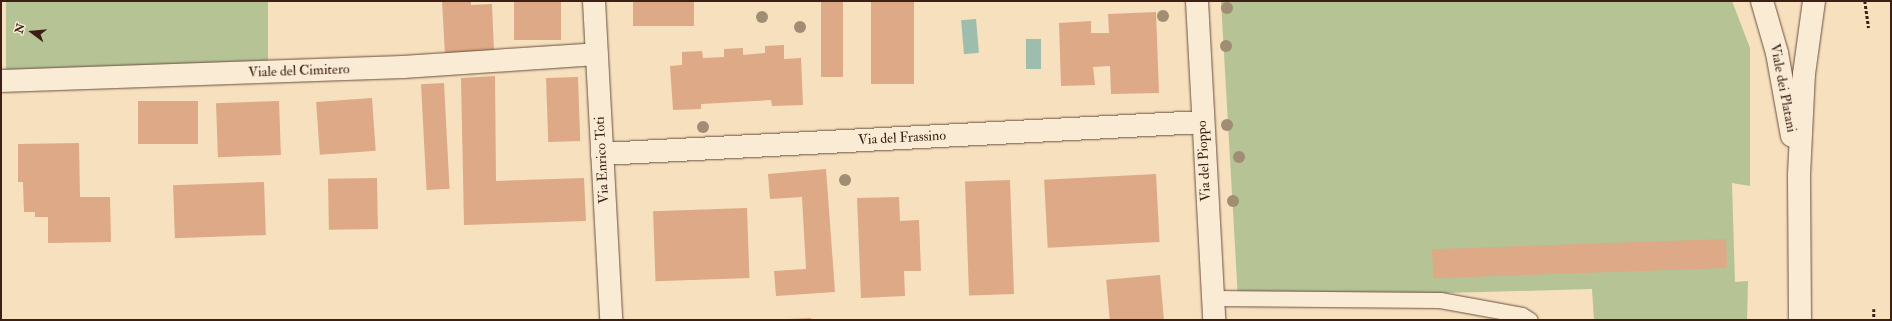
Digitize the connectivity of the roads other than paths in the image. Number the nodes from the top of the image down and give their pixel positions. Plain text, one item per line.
1 (594, 1) edge
2 (1197, 1) edge
3 (1762, 1) edge
4 (1814, 1) edge
5 (597, 54) junction
6 (1, 81) edge
7 (1202, 122) junction
8 (602, 154) junction
9 (1799, 175) junction
10 (1212, 298) junction
11 (611, 320) edge
12 (1214, 320) edge
13 (1530, 320) edge
14 (1800, 320) edge

1 - 5 street, Via Enrico Toti
2 - 7 street, Via del Pioppo
3 - 9 street, Viale dei Platani
4 - 9 street, Viale dei Platani
5 - 6 street, Viale del Cimitero
5 - 8 street, Via Enrico Toti
7 - 8 street, Via del Frassino
7 - 10 street, Via del Pioppo
8 - 11 street, Via Enrico Toti
9 - 14 street, Viale dei Platani
10 - 12 street, Via del Pioppo
10 - 13 lane

